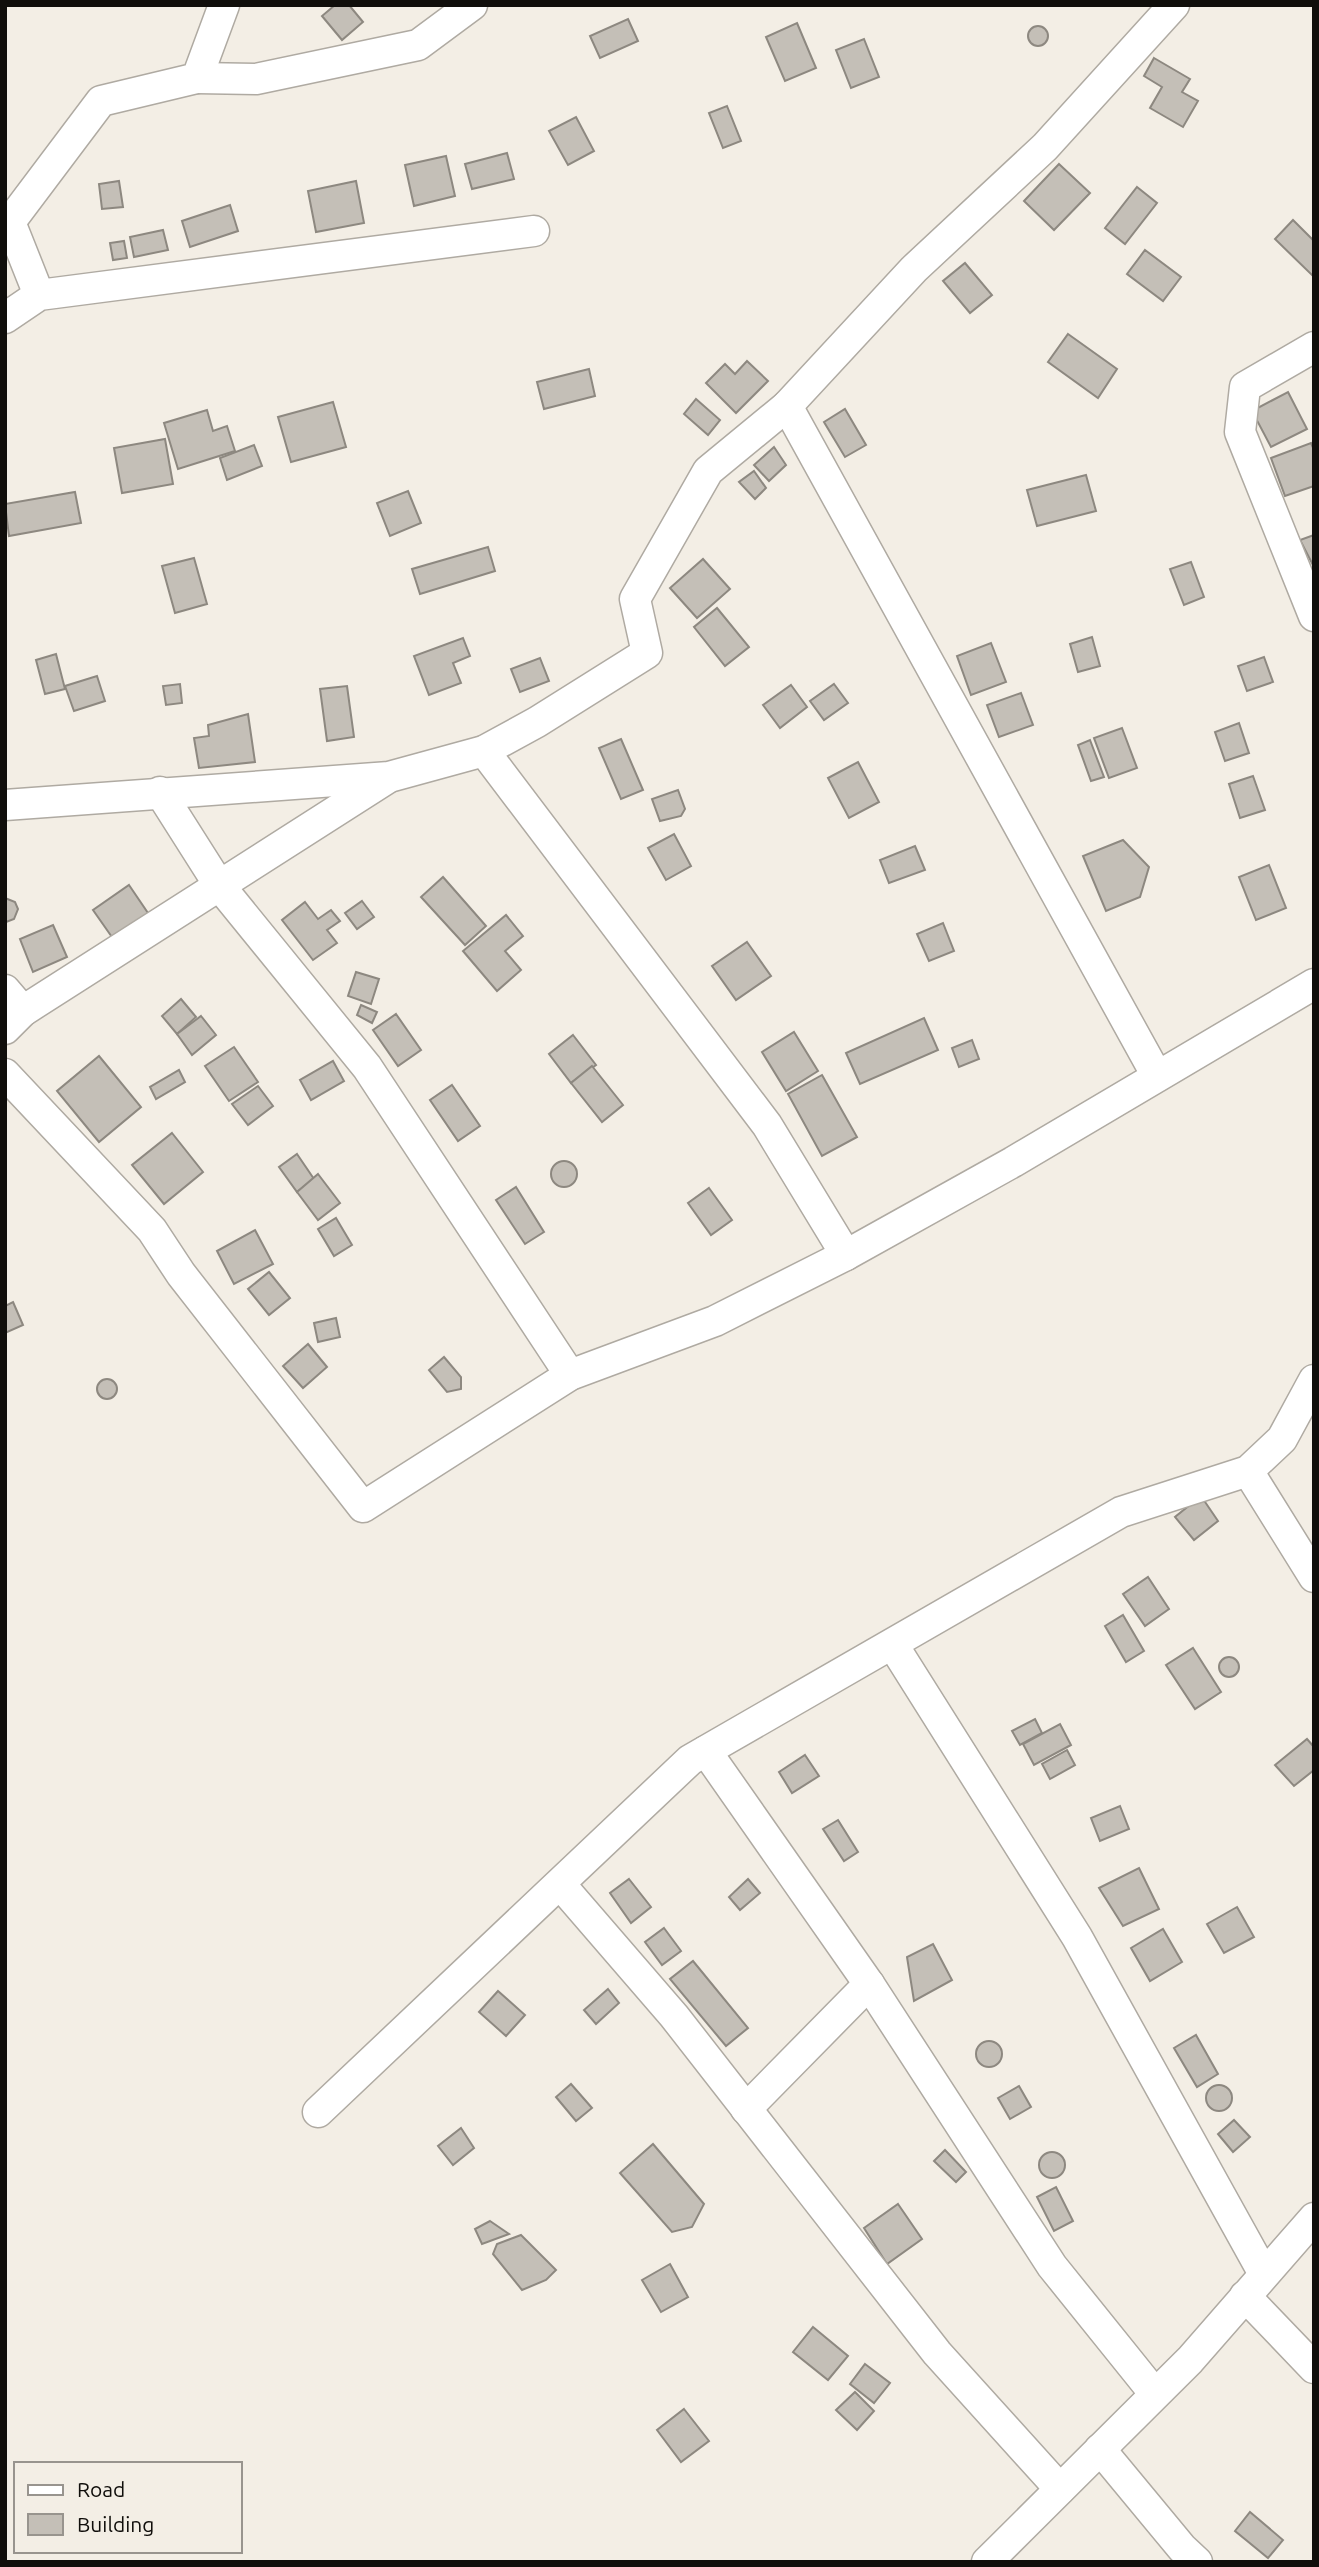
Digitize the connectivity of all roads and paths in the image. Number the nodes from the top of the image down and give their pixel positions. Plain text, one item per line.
1 (223, 5) edge
2 (472, 5) edge
3 (1174, 5) edge
4 (197, 78) junction
5 (7, 220) edge
6 (534, 231) dead end
7 (39, 295) junction
8 (5, 318) edge
9 (1314, 347) edge
10 (787, 406) junction
11 (1314, 616) edge
12 (484, 751) junction
13 (389, 777) junction
14 (160, 792) junction
15 (5, 804) edge
16 (219, 885) junction
17 (1314, 984) edge
18 (11, 1010) edge
19 (5, 1074) edge
20 (1157, 1076) junction
21 (846, 1255) junction
22 (570, 1375) junction
23 (1314, 1380) edge
24 (1248, 1471) junction
25 (1314, 1577) edge
26 (893, 1645) junction
27 (706, 1751) junction
28 (560, 1884) junction
29 (869, 1984) junction
30 (746, 2109) junction
31 (318, 2112) dead end
32 (1314, 2218) edge
33 (1255, 2285) junction
34 (1314, 2368) edge
35 (1155, 2394) junction
36 (1100, 2449) junction
37 (1060, 2489) junction
38 (987, 2562) edge
39 (1197, 2562) edge

1 - 4 street
2 - 4 street
3 - 10 street
4 - 5 street
5 - 7 street
6 - 7 street
7 - 8 street
9 - 11 street
10 - 12 street
10 - 20 street
12 - 13 street
12 - 21 street
13 - 14 street
13 - 16 street
14 - 15 street
14 - 16 street
16 - 18 street
16 - 22 street
17 - 20 street
19 - 22 street
20 - 21 street
21 - 22 street
23 - 24 street
24 - 25 street
24 - 26 street
26 - 27 street
26 - 33 street
27 - 28 street
27 - 29 street
28 - 30 street
28 - 31 street
29 - 30 street
29 - 35 street
30 - 37 street
32 - 33 street
33 - 34 street
33 - 35 street
35 - 36 street
36 - 37 street
36 - 39 street
37 - 38 street

